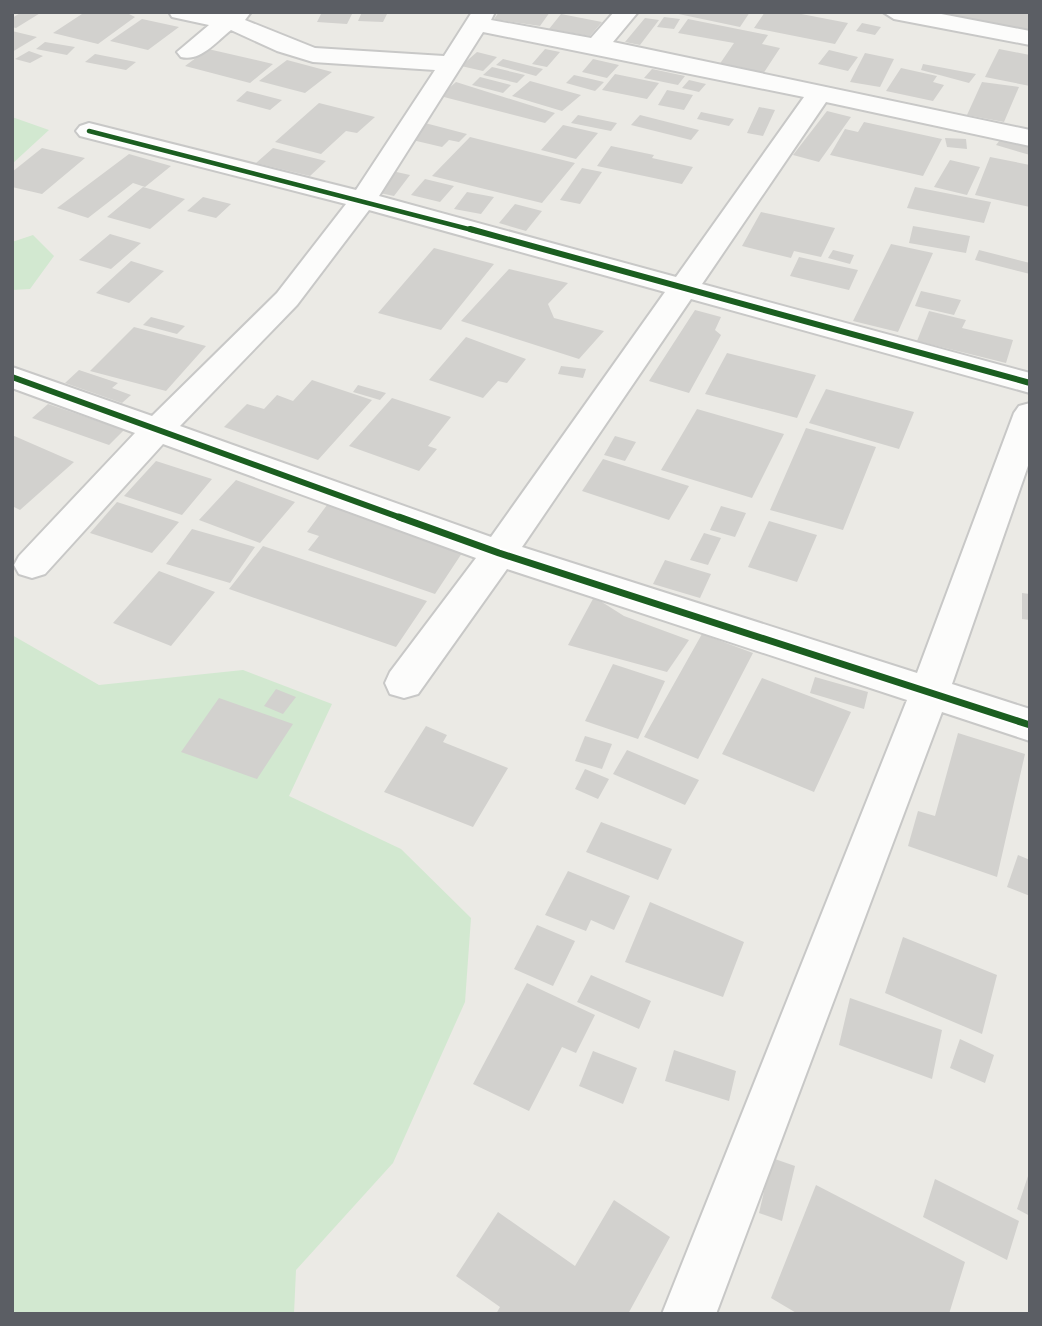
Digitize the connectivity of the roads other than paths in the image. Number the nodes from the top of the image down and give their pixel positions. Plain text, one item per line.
1 (180, 12) edge
2 (626, 12) edge
3 (894, 12) edge
4 (235, 17) edge
5 (480, 18) edge
6 (1030, 38) edge
7 (597, 46) junction
8 (188, 52) dead end
9 (452, 64) junction
10 (819, 94) junction
11 (89, 131) dead end
12 (1030, 138) edge
13 (363, 200) junction
14 (684, 286) junction
15 (12, 377) edge
16 (1030, 383) edge
17 (1030, 413) edge
18 (158, 429) junction
19 (499, 553) junction
20 (32, 565) dead end
21 (404, 683) dead end
22 (929, 694) junction
23 (1030, 725) edge
24 (690, 1314) edge

1 - 4 street
2 - 7 street
3 - 6 street
4 - 8 street
4 - 9 street
5 - 7 street
5 - 9 street
7 - 10 street
9 - 13 street
10 - 12 street
10 - 14 street
11 - 13 street
13 - 14 street
13 - 18 street
14 - 16 street
14 - 19 street
15 - 18 street
17 - 22 street
18 - 19 street
18 - 20 street
19 - 21 street
19 - 22 street
22 - 23 street
22 - 24 street

